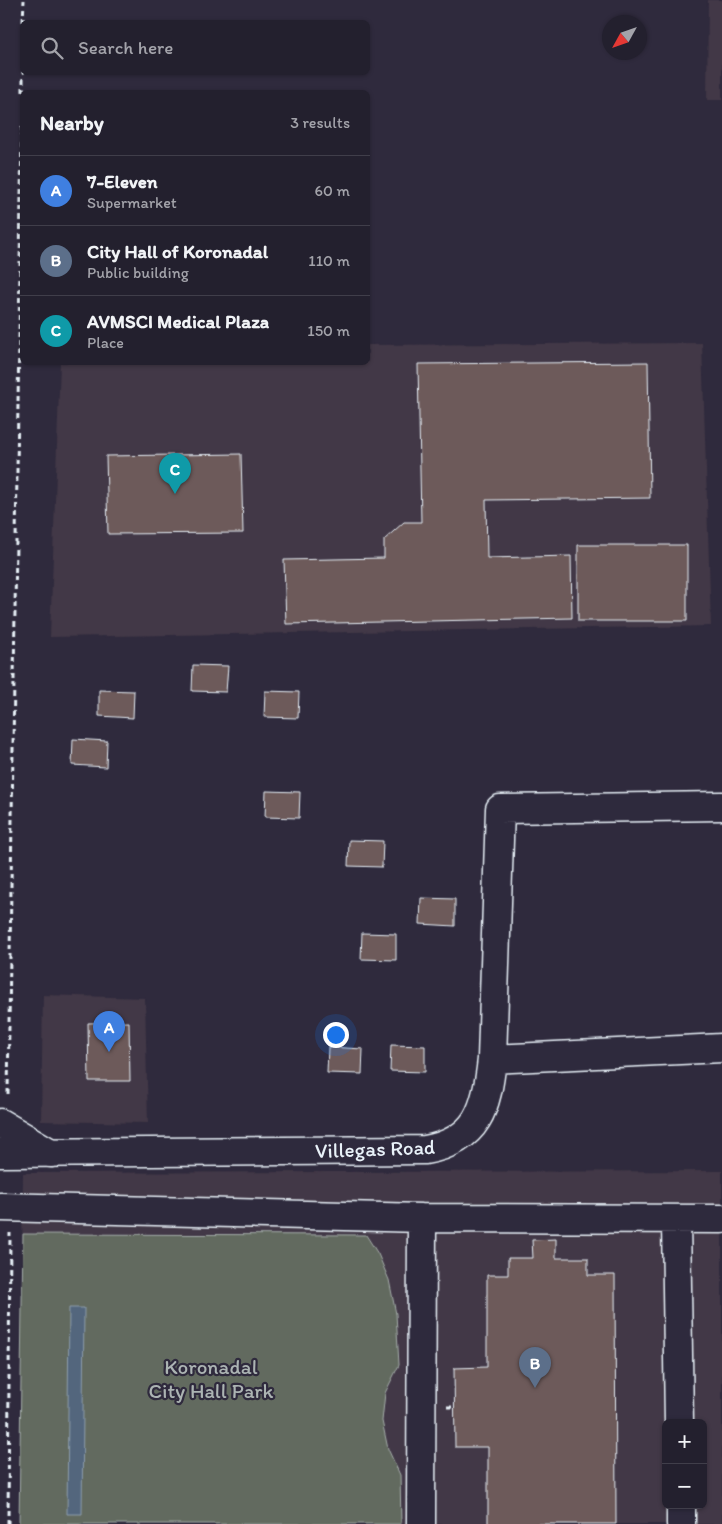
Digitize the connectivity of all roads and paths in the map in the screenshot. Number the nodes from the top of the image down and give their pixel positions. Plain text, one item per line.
1 (24, 0) edge
2 (24, 20) edge
3 (23, 75) edge
4 (23, 90) edge
5 (20, 265) edge
6 (722, 806) edge
7 (722, 1048) edge
8 (492, 1059) junction
9 (8, 1094) dead end
10 (0, 1122) edge
11 (0, 1153) edge
12 (51, 1153) junction
13 (422, 1218) junction
14 (5, 1219) edge
15 (722, 1219) edge
16 (676, 1220) junction
17 (680, 1419) edge
18 (681, 1509) edge
19 (8, 1524) edge
20 (421, 1524) edge
21 (681, 1524) edge

1 - 2 path
3 - 4 path
5 - 9 path
6 - 8 main road, Villegas Road
7 - 8 main road
8 - 12 main road, Villegas Road
10 - 12 main road
11 - 12 main road, Villegas Road
13 - 14 main road
13 - 16 main road
13 - 20 main road
14 - 19 path
15 - 16 main road
16 - 17 main road
18 - 21 main road

